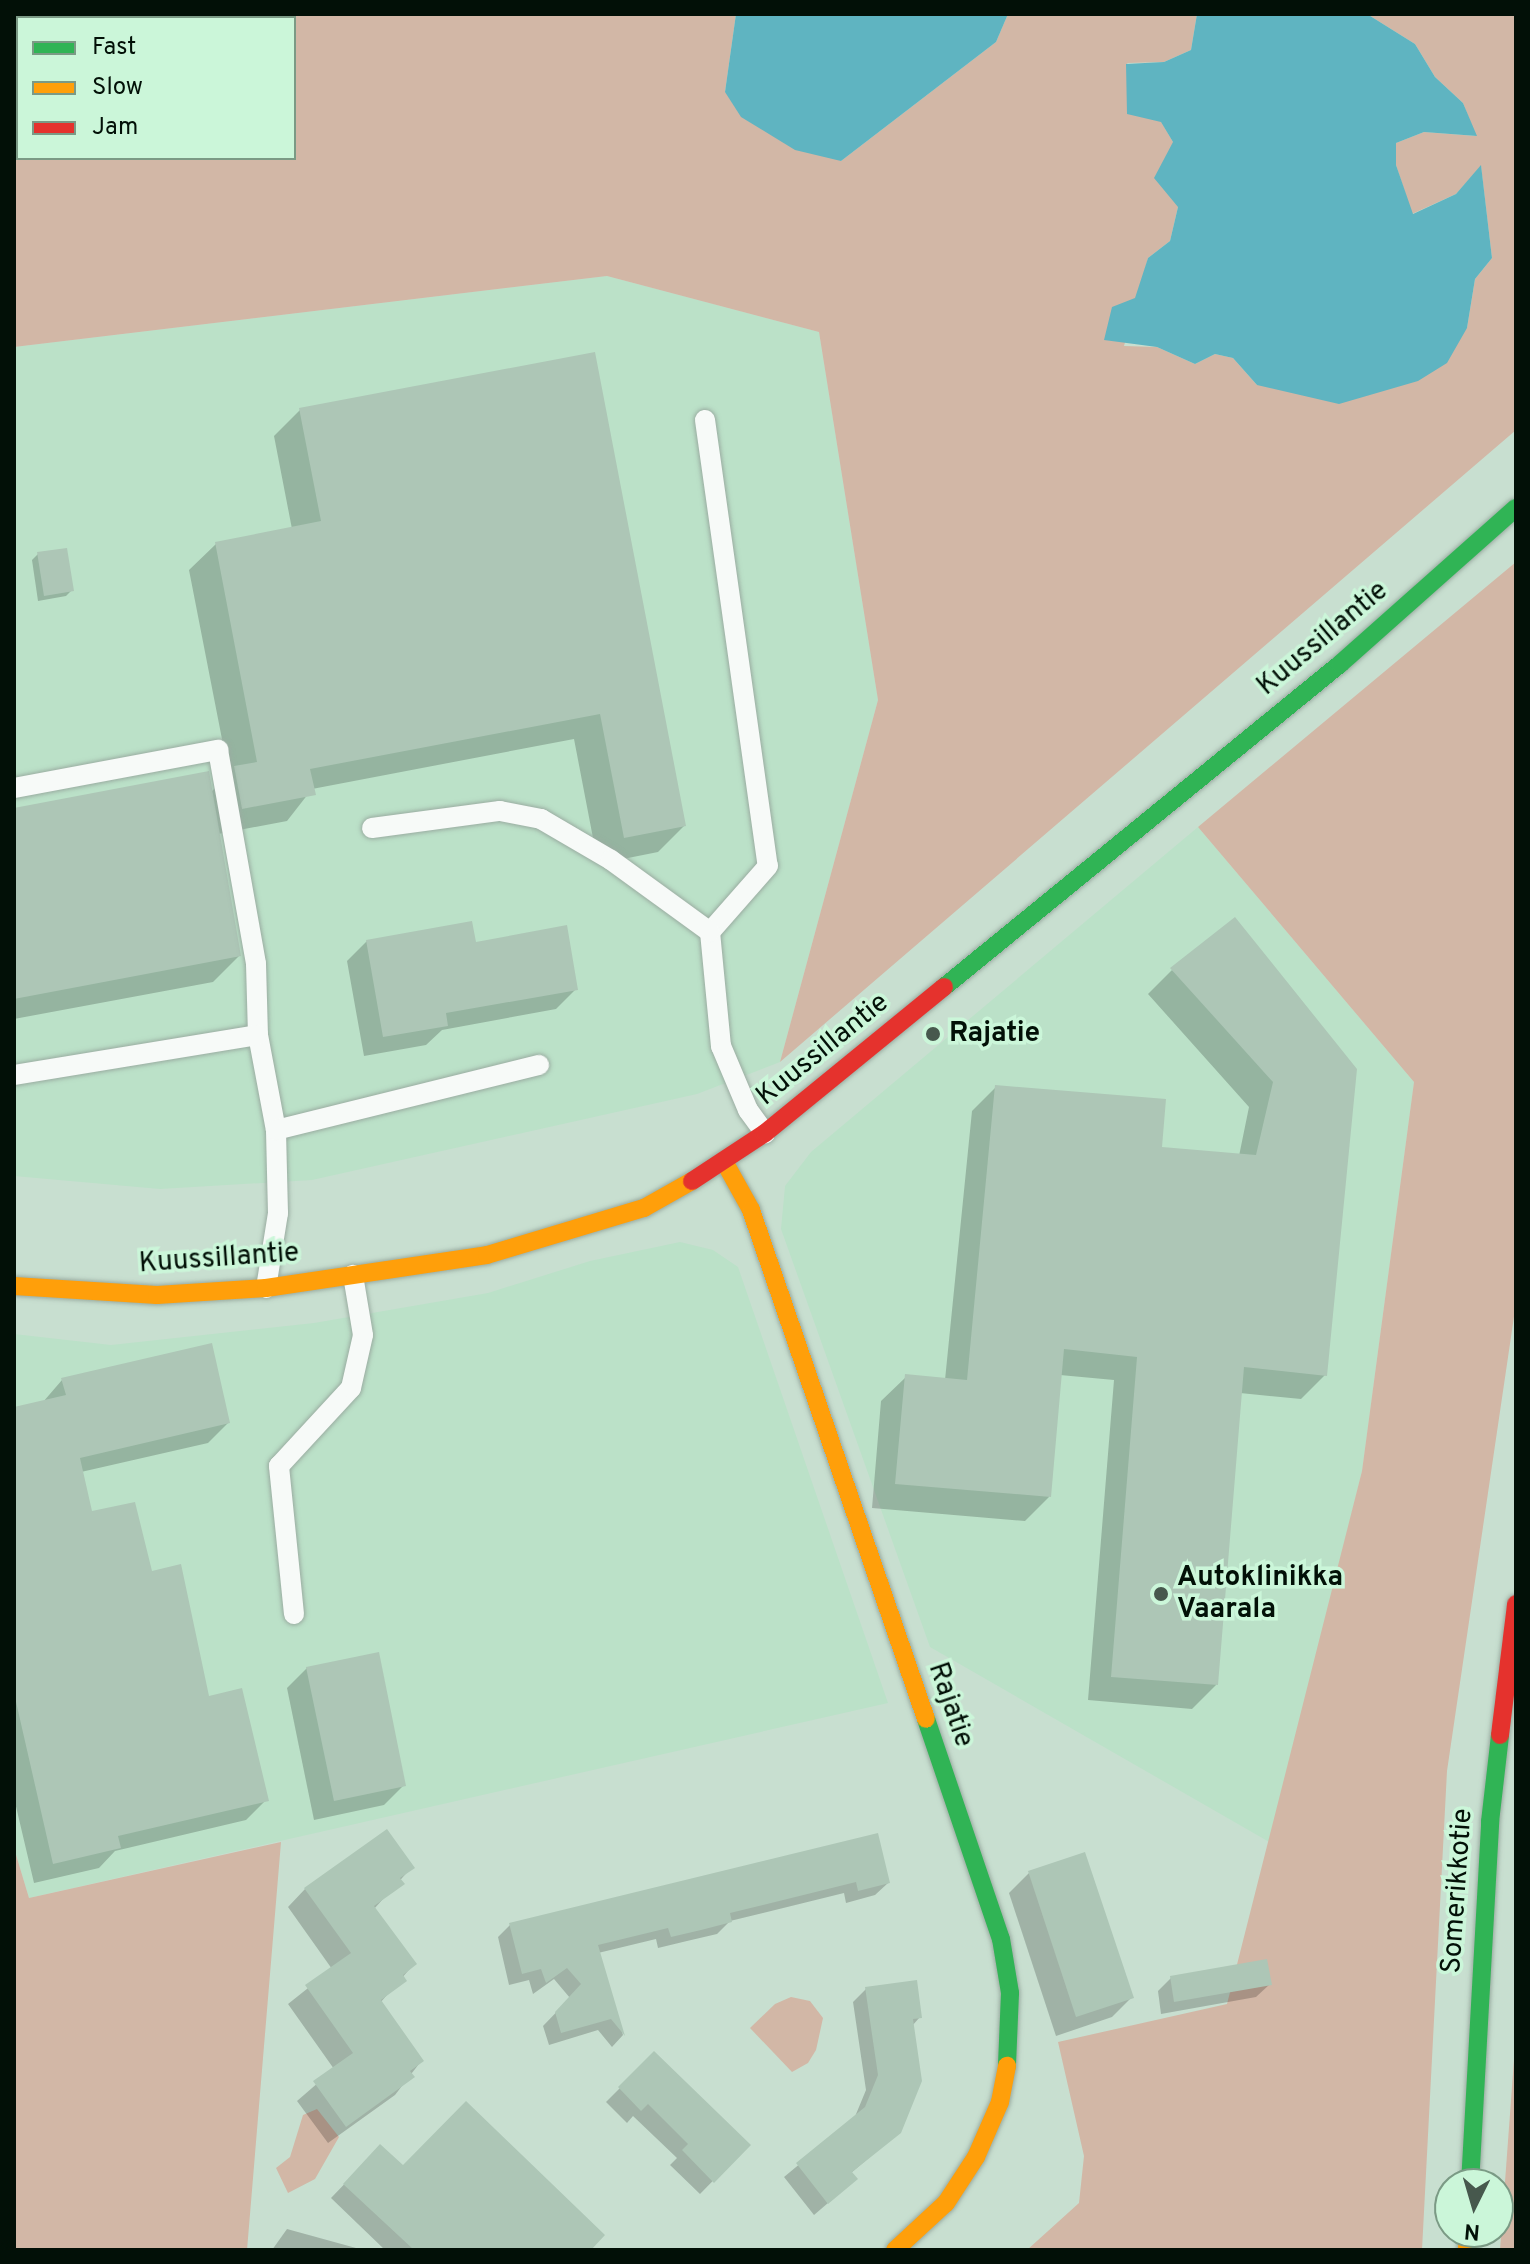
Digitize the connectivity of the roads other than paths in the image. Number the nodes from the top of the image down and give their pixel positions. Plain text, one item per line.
1 (705, 420) dead end
2 (1516, 508) edge
3 (14, 788) edge
4 (372, 828) dead end
5 (710, 932) junction
6 (258, 1035) junction
7 (539, 1065) dead end
8 (14, 1075) edge
9 (276, 1130) junction
10 (765, 1133) junction
11 (725, 1163) junction
12 (353, 1275) junction
13 (14, 1286) edge
14 (266, 1288) junction
15 (1516, 1604) edge
16 (294, 1614) dead end
17 (1471, 2168) edge
18 (895, 2250) edge

1 - 5 lane
2 - 10 main road, Kuussillantie
3 - 6 lane
4 - 5 lane
5 - 10 lane
6 - 8 lane
6 - 9 lane
7 - 9 lane
9 - 14 lane
10 - 11 main road, Kuussillantie
11 - 12 main road, Kuussillantie
11 - 18 main road, Rajatie
12 - 14 main road, Kuussillantie
12 - 16 lane
13 - 14 main road, Kuussillantie
15 - 17 main road, Somerikkotie

